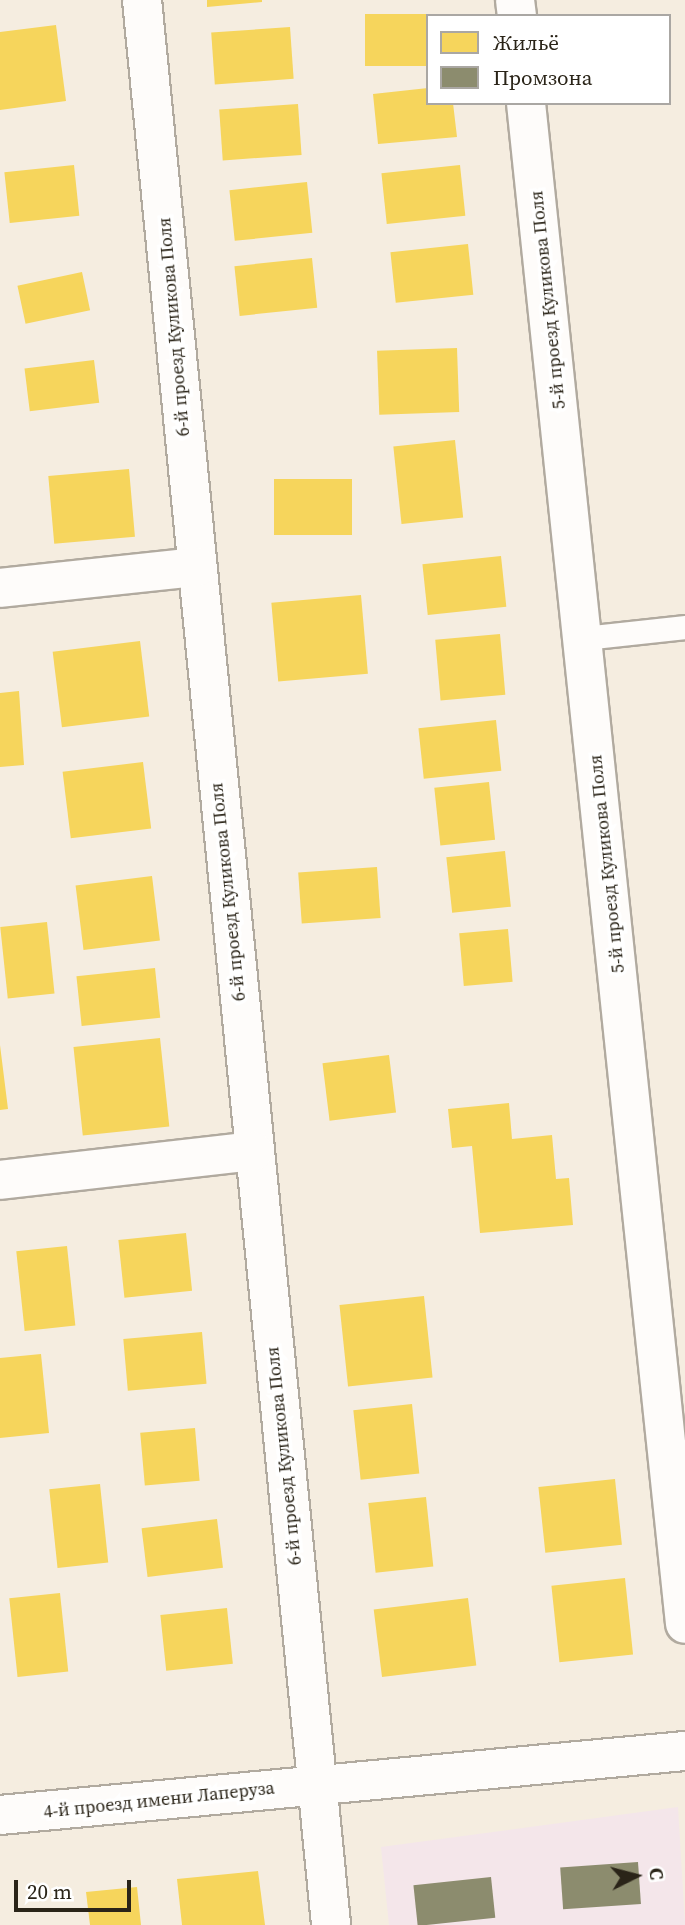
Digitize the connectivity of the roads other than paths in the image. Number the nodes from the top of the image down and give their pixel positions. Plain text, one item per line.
1 (142, 0) edge
2 (526, 105) edge
3 (197, 567) junction
4 (0, 588) edge
5 (685, 627) edge
6 (584, 638) junction
7 (253, 1152) junction
8 (0, 1180) edge
9 (685, 1624) edge
10 (685, 1751) edge
11 (317, 1783) junction
12 (0, 1815) edge
13 (331, 1925) edge

1 - 3 street, 6-й проезд Куликова Поля
2 - 6 street, 5-й проезд Куликова Поля
3 - 4 street
3 - 7 street, 6-й проезд Куликова Поля
5 - 6 lane
6 - 9 street, 5-й проезд Куликова Поля
7 - 8 street
7 - 11 street, 6-й проезд Куликова Поля
10 - 11 street
11 - 12 street, 4-й проезд имени Лаперуза
11 - 13 street, 6-й проезд Куликова Поля

